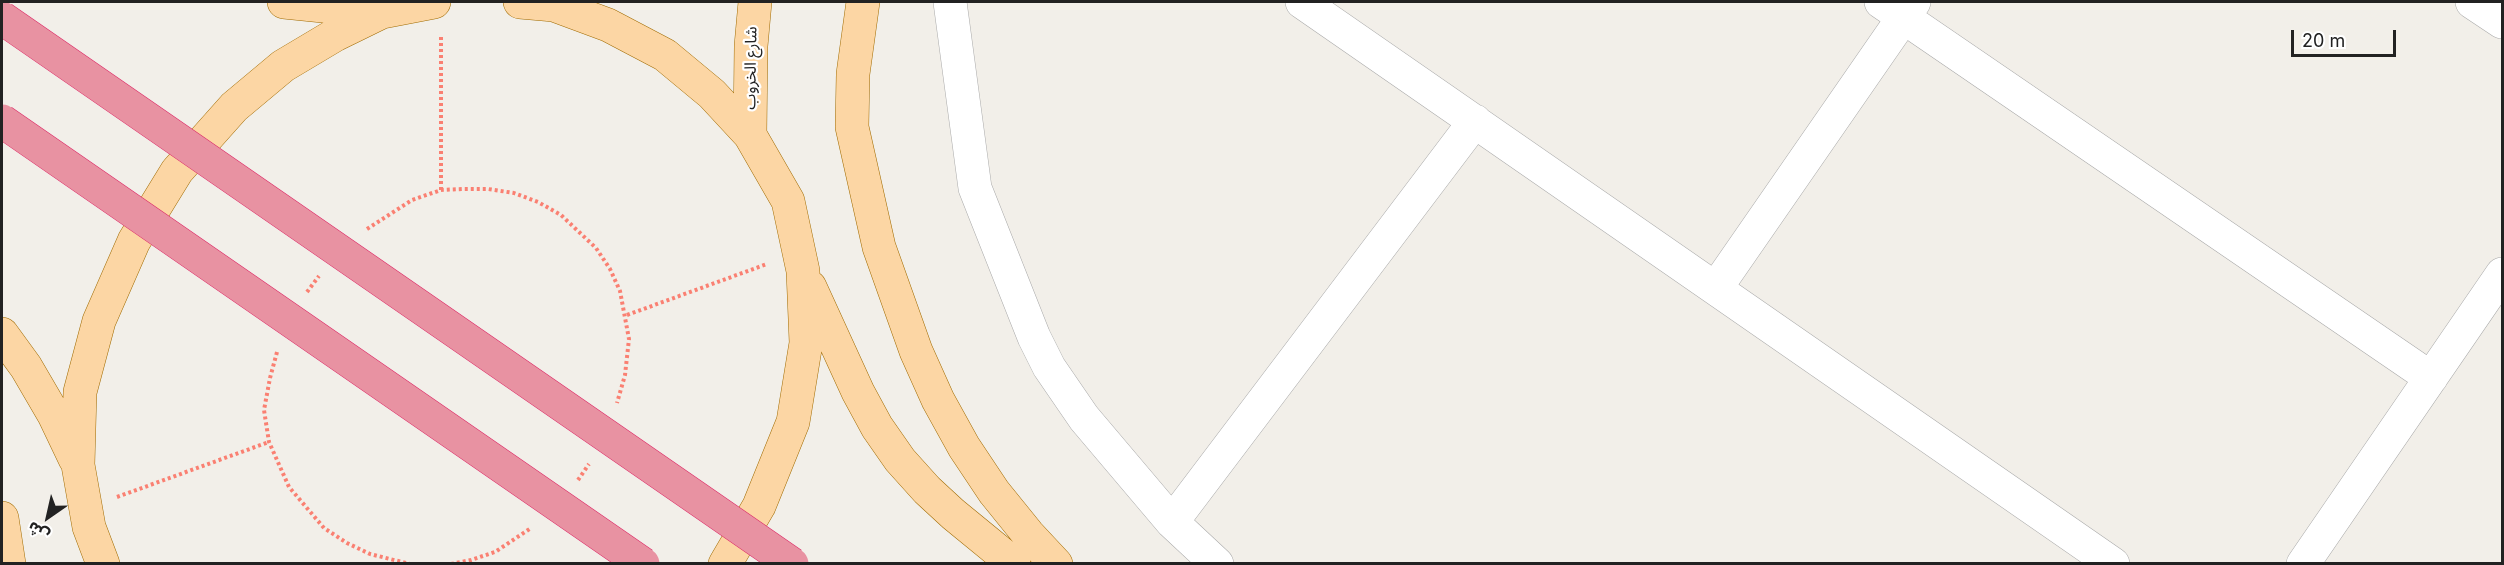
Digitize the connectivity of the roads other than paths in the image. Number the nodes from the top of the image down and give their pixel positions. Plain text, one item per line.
1 (284, 2) edge
2 (520, 2) edge
3 (755, 2) edge
4 (863, 2) edge
5 (950, 2) edge
6 (1302, 2) edge
7 (2472, 2) edge
8 (560, 3) edge
9 (1900, 7) edge
10 (382, 12) junction
11 (438, 13) edge
12 (2, 18) edge
13 (2502, 22) edge
14 (2, 121) edge
15 (1475, 121) junction
16 (750, 135) junction
17 (801, 262) junction
18 (2502, 274) edge
19 (1716, 288) junction
20 (2, 334) edge
21 (2431, 378) junction
22 (78, 465) junction
23 (2, 518) edge
24 (1173, 522) junction
25 (9, 564) edge
26 (103, 564) edge
27 (643, 564) edge
28 (725, 564) edge
29 (792, 564) edge
30 (1014, 564) edge
31 (1056, 564) edge
32 (1217, 564) edge
33 (2114, 564) edge
34 (2303, 564) edge

1 - 10 main road
2 - 8 main road
3 - 16 main road, شارع الخروب
4 - 31 main road
5 - 24 street
6 - 15 street
7 - 13 street
8 - 16 main road
9 - 19 street
9 - 21 street
10 - 11 main road
10 - 22 main road
12 - 29 highway, bridge
14 - 27 highway, bridge
15 - 19 street
15 - 24 street
16 - 17 main road
17 - 28 main road
17 - 30 main road
18 - 21 street
19 - 33 street
20 - 22 main road
21 - 34 street
22 - 26 main road
23 - 25 main road
24 - 32 street

